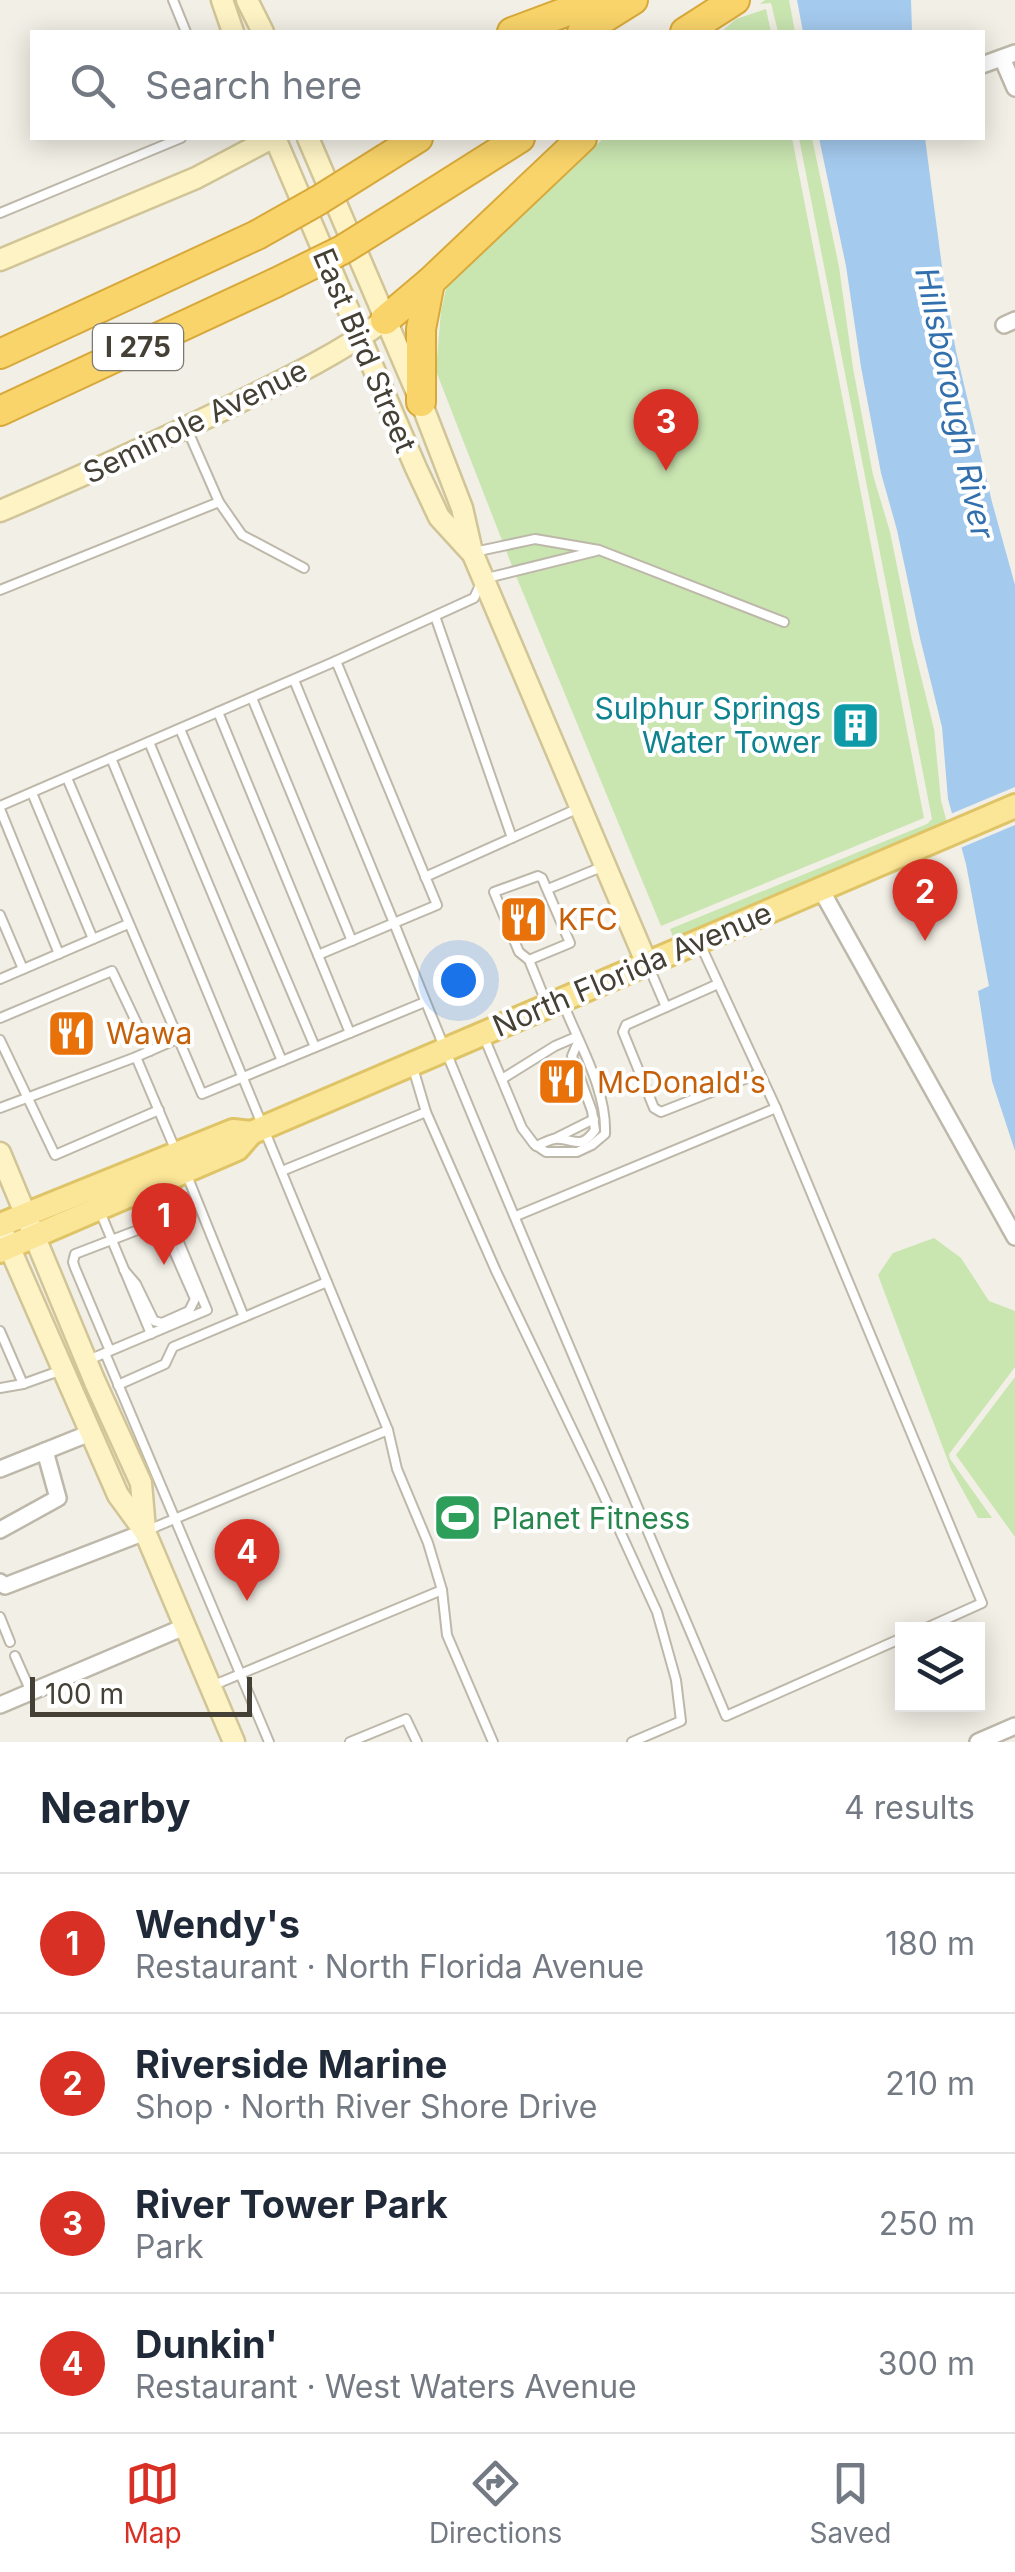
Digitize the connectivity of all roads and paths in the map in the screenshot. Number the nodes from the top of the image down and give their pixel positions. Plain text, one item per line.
1 (173, 0) edge
2 (222, 0) edge
3 (246, 0) edge
4 (598, 0) edge
5 (632, 0) edge
6 (735, 0) edge
7 (185, 30) edge
8 (231, 30) edge
9 (262, 30) edge
10 (517, 30) edge
11 (585, 30) edge
12 (690, 30) edge
13 (1008, 56) edge
14 (1015, 88) edge
15 (176, 140) edge
16 (270, 140) edge
17 (275, 140) edge
18 (309, 140) edge
19 (415, 140) edge
20 (517, 140) edge
21 (580, 140) edge
22 (0, 213) edge
23 (0, 260) edge
24 (430, 282) junction
25 (385, 320) junction
26 (360, 338) junction
27 (0, 354) edge
28 (420, 402) junction
29 (0, 411) edge
30 (186, 428) junction
31 (219, 502) junction
32 (0, 512) edge
33 (599, 550) junction
34 (472, 552) junction
35 (304, 568) dead end
36 (483, 579) junction
37 (0, 590) edge
38 (435, 616) junction
39 (784, 622) dead end
40 (336, 662) junction
41 (294, 680) junction
42 (252, 698) junction
43 (218, 712) junction
44 (180, 729) junction
45 (149, 742) junction
46 (111, 758) junction
47 (67, 778) junction
48 (32, 792) junction
49 (1015, 806) edge
50 (580, 807) junction
51 (0, 808) edge
52 (512, 838) junction
53 (606, 866) junction
54 (425, 877) junction
55 (820, 888) junction
56 (548, 889) junction
57 (0, 914) edge
58 (394, 923) junction
59 (128, 924) junction
60 (93, 939) junction
61 (352, 941) junction
62 (699, 942) junction
63 (59, 954) junction
64 (318, 955) junction
65 (529, 960) junction
66 (648, 964) junction
67 (23, 969) junction
68 (0, 978) edge
69 (718, 984) junction
70 (425, 1002) junction
71 (555, 1003) junction
72 (666, 1007) junction
73 (0, 1018) edge
74 (350, 1033) junction
75 (483, 1033) junction
76 (177, 1038) junction
77 (0, 1040) edge
78 (577, 1040) junction
79 (316, 1048) junction
80 (443, 1050) junction
81 (150, 1051) junction
82 (136, 1058) junction
83 (282, 1061) junction
84 (412, 1063) junction
85 (760, 1072) junction
86 (244, 1077) junction
87 (502, 1080) junction
88 (29, 1098) junction
89 (0, 1108) edge
90 (776, 1108) junction
91 (159, 1110) junction
92 (426, 1112) junction
93 (594, 1119) junction
94 (257, 1131) junction
95 (554, 1139) junction
96 (536, 1146) junction
97 (0, 1153) edge
98 (181, 1162) junction
99 (282, 1170) junction
100 (197, 1202) junction
101 (99, 1209) junction
102 (25, 1215) junction
103 (516, 1216) junction
104 (169, 1218) junction
105 (0, 1225) edge
106 (1015, 1237) edge
107 (34, 1238) junction
108 (111, 1239) junction
109 (5, 1250) edge
110 (124, 1270) junction
111 (327, 1282) junction
112 (244, 1317) junction
113 (0, 1332) edge
114 (151, 1334) junction
115 (100, 1355) junction
116 (62, 1370) junction
117 (24, 1384) junction
118 (118, 1385) junction
119 (0, 1388) edge
120 (119, 1411) junction
121 (388, 1430) junction
122 (90, 1433) junction
123 (44, 1450) junction
124 (0, 1469) edge
125 (175, 1519) junction
126 (0, 1530) edge
127 (145, 1532) junction
128 (2, 1587) edge
129 (442, 1590) junction
130 (0, 1617) edge
131 (940, 1622) edge
132 (184, 1627) junction
133 (895, 1641) edge
134 (10, 1642) dead end
135 (15, 1656) dead end
136 (240, 1674) junction
137 (210, 1686) junction
138 (31, 1692) junction
139 (0, 1705) edge
140 (1015, 1726) edge
141 (234, 1742) edge
142 (270, 1742) edge
143 (350, 1742) edge
144 (416, 1742) edge
145 (493, 1742) edge
146 (632, 1742) edge
147 (978, 1742) edge

1 - 7 lane
2 - 8 main road
3 - 9 main road
4 - 10 highway
5 - 11 highway
6 - 12 highway
13 - 14 street
15 - 22 lane
16 - 23 main road
17 - 26 main road, East Bird Street
18 - 25 main road, East Bird Street
19 - 27 highway, I 275, bridge
20 - 29 highway, I 275, bridge
21 - 24 highway
24 - 25 highway
24 - 28 highway
25 - 26 main road, Seminole Avenue
25 - 28 main road, East Bird Street
26 - 30 main road, Seminole Avenue
26 - 34 main road, East Bird Street
28 - 34 main road, East Bird Street
30 - 31 lane
30 - 32 main road, Seminole Avenue
31 - 35 lane
31 - 37 lane
33 - 34 lane
33 - 36 lane
33 - 39 lane
34 - 36 main road, East Bird Street
36 - 38 lane
36 - 50 main road, East Bird Street
38 - 40 lane
38 - 52 lane
40 - 41 lane
40 - 54 lane
41 - 42 lane
41 - 58 lane
42 - 43 lane
42 - 61 lane
43 - 44 lane
43 - 64 lane
44 - 45 lane
44 - 79 lane
45 - 46 lane
45 - 83 lane
46 - 47 lane
46 - 86 lane
47 - 48 lane
47 - 59 lane
48 - 51 lane
48 - 60 lane
49 - 55 main road, North Florida Avenue
50 - 52 lane
50 - 53 main road, East Bird Street
51 - 63 lane
52 - 54 lane
53 - 56 lane
53 - 66 main road, East Bird Street
54 - 58 lane
55 - 62 main road, North Florida Avenue
55 - 106 street
56 - 65 lane
56 - 65 lane
57 - 67 lane
58 - 61 lane
58 - 70 lane
59 - 60 lane
59 - 76 lane
60 - 63 lane
61 - 64 lane
62 - 66 main road, North Florida Avenue
62 - 69 lane
63 - 67 lane
64 - 74 lane
65 - 71 lane
66 - 71 main road, North Florida Avenue
66 - 72 lane
67 - 68 lane
69 - 72 lane
69 - 85 lane
70 - 74 lane
70 - 80 lane
71 - 75 main road, North Florida Avenue
71 - 78 lane
72 - 85 lane
73 - 81 lane
74 - 79 lane
75 - 80 main road, North Florida Avenue
75 - 87 lane
76 - 81 lane
76 - 86 lane
77 - 88 lane
78 - 87 lane
78 - 93 lane
78 - 96 lane
79 - 83 lane
80 - 84 main road, North Florida Avenue
80 - 103 lane
81 - 82 lane
82 - 88 lane
82 - 91 lane
83 - 86 lane
84 - 92 lane
84 - 94 main road, North Florida Avenue
85 - 90 lane
86 - 94 lane
87 - 96 lane
88 - 89 lane
88 - 91 lane
90 - 103 lane
90 - 131 lane
91 - 98 lane
92 - 99 lane
92 - 146 lane
93 - 95 lane
93 - 95 lane
94 - 98 main road, North Florida Avenue
94 - 99 lane
95 - 96 lane
97 - 102 main road
98 - 100 lane
98 - 101 main road, North Florida Avenue
98 - 102 main road, North Florida Avenue
99 - 111 lane
100 - 104 lane
100 - 112 lane
101 - 107 main road, North Florida Avenue
101 - 108 lane
102 - 105 main road, North Florida Avenue
102 - 107 main road
103 - 133 lane
104 - 108 lane
104 - 110 lane
104 - 114 lane
105 - 109 main road
107 - 109 main road, North Florida Avenue
107 - 115 main road
108 - 110 lane
108 - 115 lane
109 - 116 main road
110 - 114 lane
111 - 112 lane
111 - 121 lane
112 - 118 lane
113 - 117 lane
114 - 115 lane
115 - 118 lane
115 - 120 main road
116 - 117 lane
116 - 122 main road
117 - 119 lane
118 - 120 lane
120 - 125 lane
120 - 127 main road
121 - 125 lane
121 - 129 lane
122 - 123 street
122 - 127 main road
123 - 124 street
123 - 126 street
125 - 127 lane
125 - 136 lane
127 - 128 street
127 - 132 main road
129 - 136 lane
129 - 145 lane
130 - 134 lane
132 - 137 main road
132 - 138 street
135 - 138 lane
136 - 137 lane
136 - 142 lane
137 - 141 main road
138 - 139 street
140 - 147 street
143 - 144 lane

